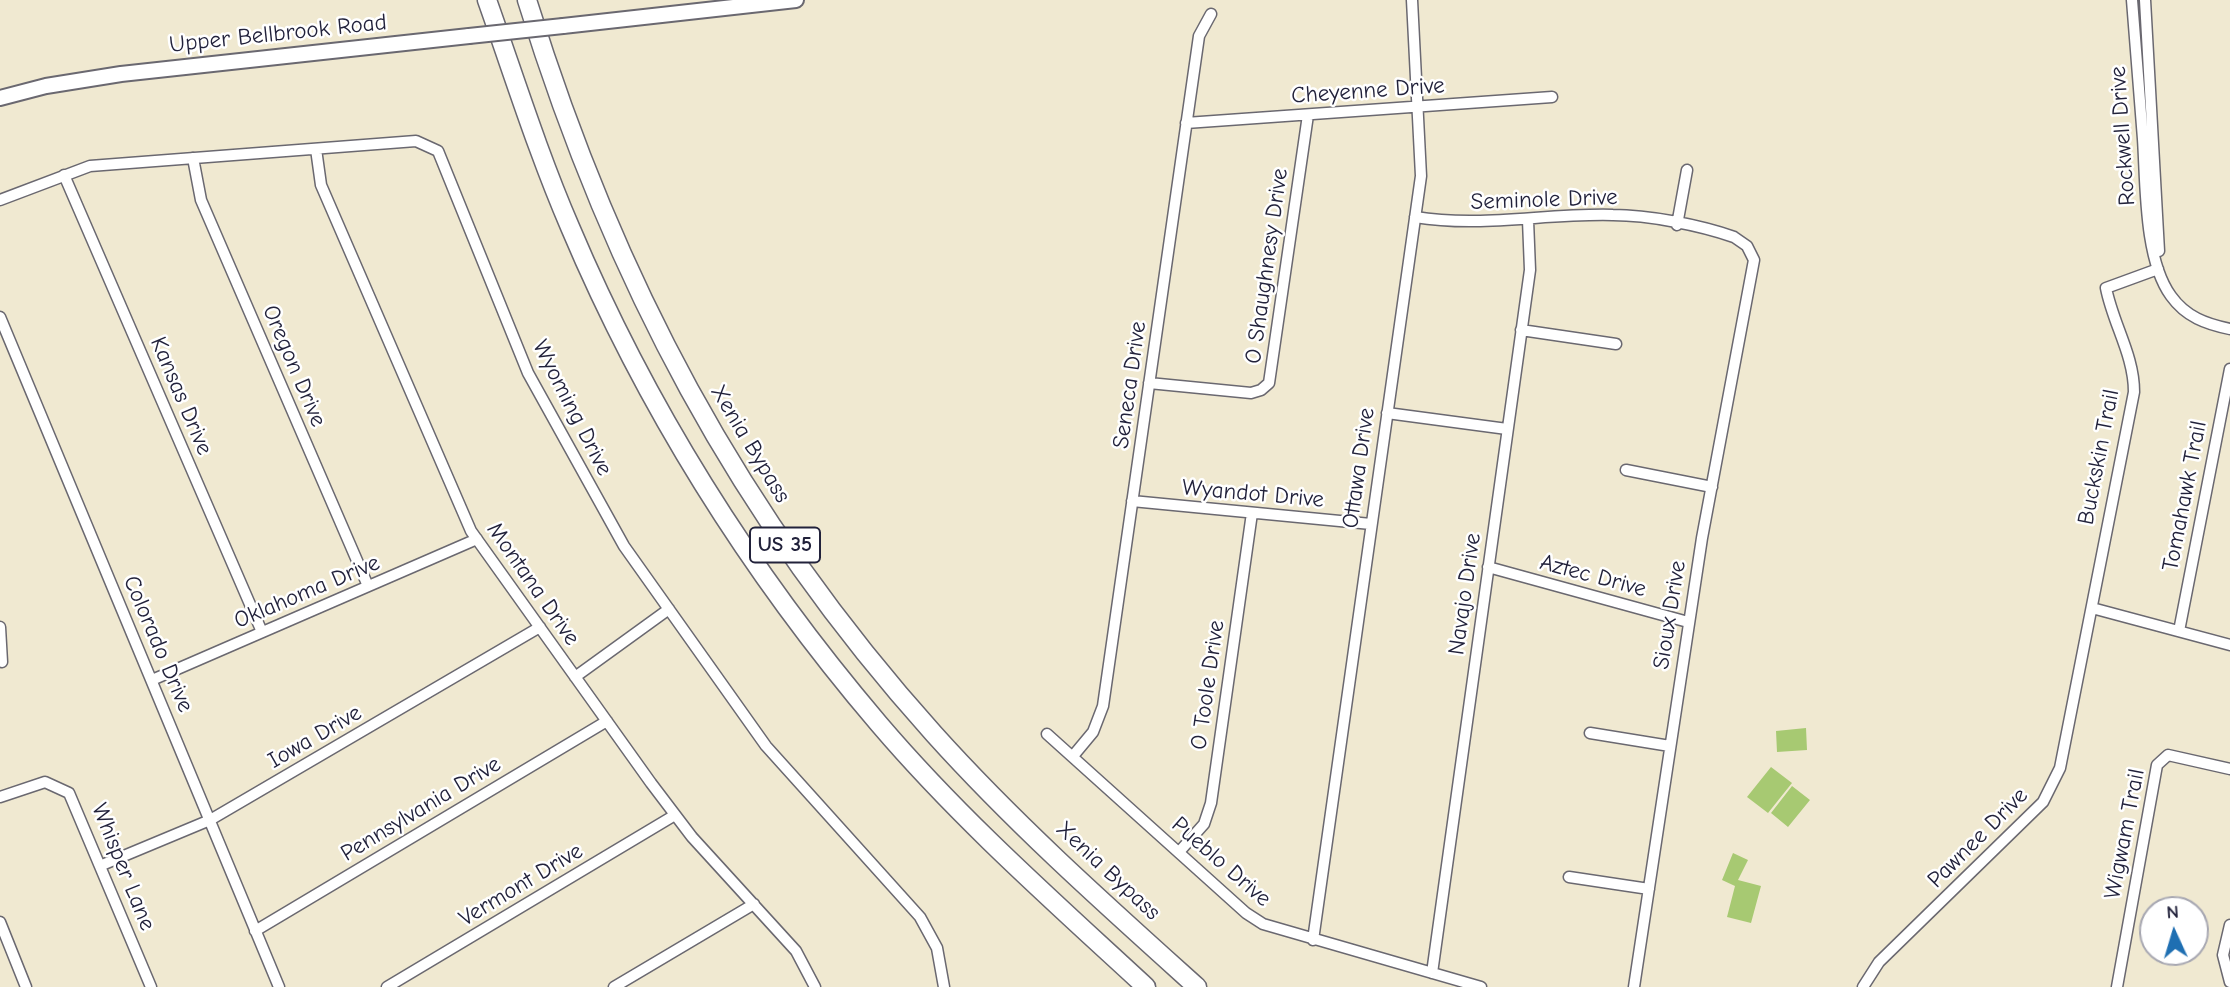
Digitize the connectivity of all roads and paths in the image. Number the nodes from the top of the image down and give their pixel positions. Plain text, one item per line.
1 (486, 0) edge
2 (527, 0) edge
3 (796, 0) edge
4 (1412, 0) edge
5 (2132, 0) edge
6 (2145, 0) edge
7 (1211, 14) dead end
8 (1552, 97) dead end
9 (0, 98) edge
10 (1419, 107) junction
11 (1308, 114) junction
12 (1186, 123) junction
13 (316, 149) junction
14 (194, 158) junction
15 (1687, 170) dead end
16 (64, 175) junction
17 (0, 200) edge
18 (1415, 217) junction
19 (1528, 220) junction
20 (1677, 225) junction
21 (1751, 251) joint
22 (2158, 269) junction
23 (0, 317) edge
24 (2230, 329) edge
25 (1521, 330) junction
26 (1616, 344) dead end
27 (2230, 369) edge
28 (1149, 383) junction
29 (1387, 413) junction
30 (1507, 429) junction
31 (1626, 470) dead end
32 (1712, 487) junction
33 (1132, 501) junction
34 (1252, 513) junction
35 (1371, 524) junction
36 (477, 540) junction
37 (1488, 567) junction
38 (368, 586) junction
39 (2092, 608) junction
40 (669, 609) junction
41 (1688, 622) junction
42 (0, 627) edge
43 (540, 627) junction
44 (2179, 631) junction
45 (262, 632) junction
46 (2230, 645) edge
47 (2, 662) dead end
48 (575, 677) junction
49 (152, 680) junction
50 (607, 721) junction
51 (1590, 733) dead end
52 (1047, 734) dead end
53 (1670, 746) junction
54 (1073, 757) junction
55 (2230, 769) edge
56 (0, 797) edge
57 (675, 815) junction
58 (210, 820) junction
59 (1179, 852) junction
60 (102, 865) junction
61 (1569, 877) dead end
62 (1649, 889) junction
63 (754, 904) junction
64 (0, 922) edge
65 (2230, 925) edge
66 (255, 931) junction
67 (1312, 940) junction
68 (1432, 973) junction
69 (2230, 982) edge
70 (389, 986) edge
71 (26, 987) edge
72 (151, 987) edge
73 (279, 987) edge
74 (614, 987) edge
75 (815, 987) edge
76 (944, 987) edge
77 (1146, 987) edge
78 (1197, 987) edge
79 (1481, 987) edge
80 (1634, 987) edge
81 (1863, 987) edge
82 (2116, 987) edge

1 - 77 highway, US 35
2 - 78 highway, Xenia Bypass / US 35
3 - 9 main road, Upper Bellbrook Road, bridge
4 - 10 street, Ottawa Drive
5 - 22 street, Rockwell Drive
6 - 22 street, Rockwell Drive
7 - 12 street, Seneca Drive
8 - 10 street, Cheyenne Drive
10 - 11 street, Cheyenne Drive
10 - 18 street, Ottawa Drive
11 - 12 street, Cheyenne Drive
11 - 28 street, O Shaughnesy Drive
12 - 28 street, Seneca Drive
13 - 14 street, Wyoming Drive
13 - 36 street, Montana Drive
13 - 40 street, Wyoming Drive
14 - 16 street, Wyoming Drive
14 - 38 street, Oregon Drive
15 - 20 street
16 - 17 street, Wyoming Drive
16 - 45 street, Kansas Drive
18 - 19 street, Seminole Drive
18 - 29 street, Ottawa Drive
19 - 20 street, Seminole Drive
19 - 25 street, Navajo Drive
20 - 21 street, Seminole Drive
21 - 32 street, Sioux Drive
22 - 24 street, Rockwell Drive
22 - 39 street, Buckskin Trail
23 - 49 street, Colorado Drive
25 - 26 street
25 - 30 street, Navajo Drive
27 - 44 street, Tomahawk Trail
28 - 33 street, Seneca Drive
29 - 30 street
29 - 35 street, Ottawa Drive
30 - 37 street, Navajo Drive
31 - 32 street
32 - 41 street, Sioux Drive
33 - 34 street, Wyandot Drive
33 - 54 street, Seneca Drive
34 - 35 street, Wyandot Drive
34 - 59 street, O Toole Drive
35 - 67 street, Ottawa Drive
36 - 38 street, Oklahoma Drive
36 - 43 street, Montana Drive
37 - 41 street, Aztec Drive
37 - 68 street, Navajo Drive
38 - 45 street, Oklahoma Drive
39 - 44 street
39 - 81 street, Pawnee Drive
40 - 48 street
40 - 76 street, Wyoming Drive
41 - 53 street, Sioux Drive
42 - 47 street
43 - 48 street, Montana Drive
43 - 58 street, Iowa Drive
44 - 46 street
45 - 49 street, Oklahoma Drive
48 - 50 street, Montana Drive
49 - 58 street, Colorado Drive
50 - 57 street, Montana Drive
50 - 66 street, Pennsylvania Drive
51 - 53 street
52 - 54 street, Pueblo Drive
53 - 62 street, Sioux Drive
54 - 59 street, Pueblo Drive
55 - 82 street, Wigwam Trail
56 - 60 street, Whisper Lane
57 - 63 street, Montana Drive
57 - 70 street, Vermont Drive
58 - 60 street, Iowa Drive
58 - 66 street, Colorado Drive
59 - 67 street, Pueblo Drive
60 - 72 street, Whisper Lane
61 - 62 street
62 - 80 street, Sioux Drive
63 - 74 street
63 - 75 street, Montana Drive
64 - 71 street
65 - 69 street
66 - 73 street, Colorado Drive
67 - 68 street, Pueblo Drive
68 - 79 street, Pueblo Drive

